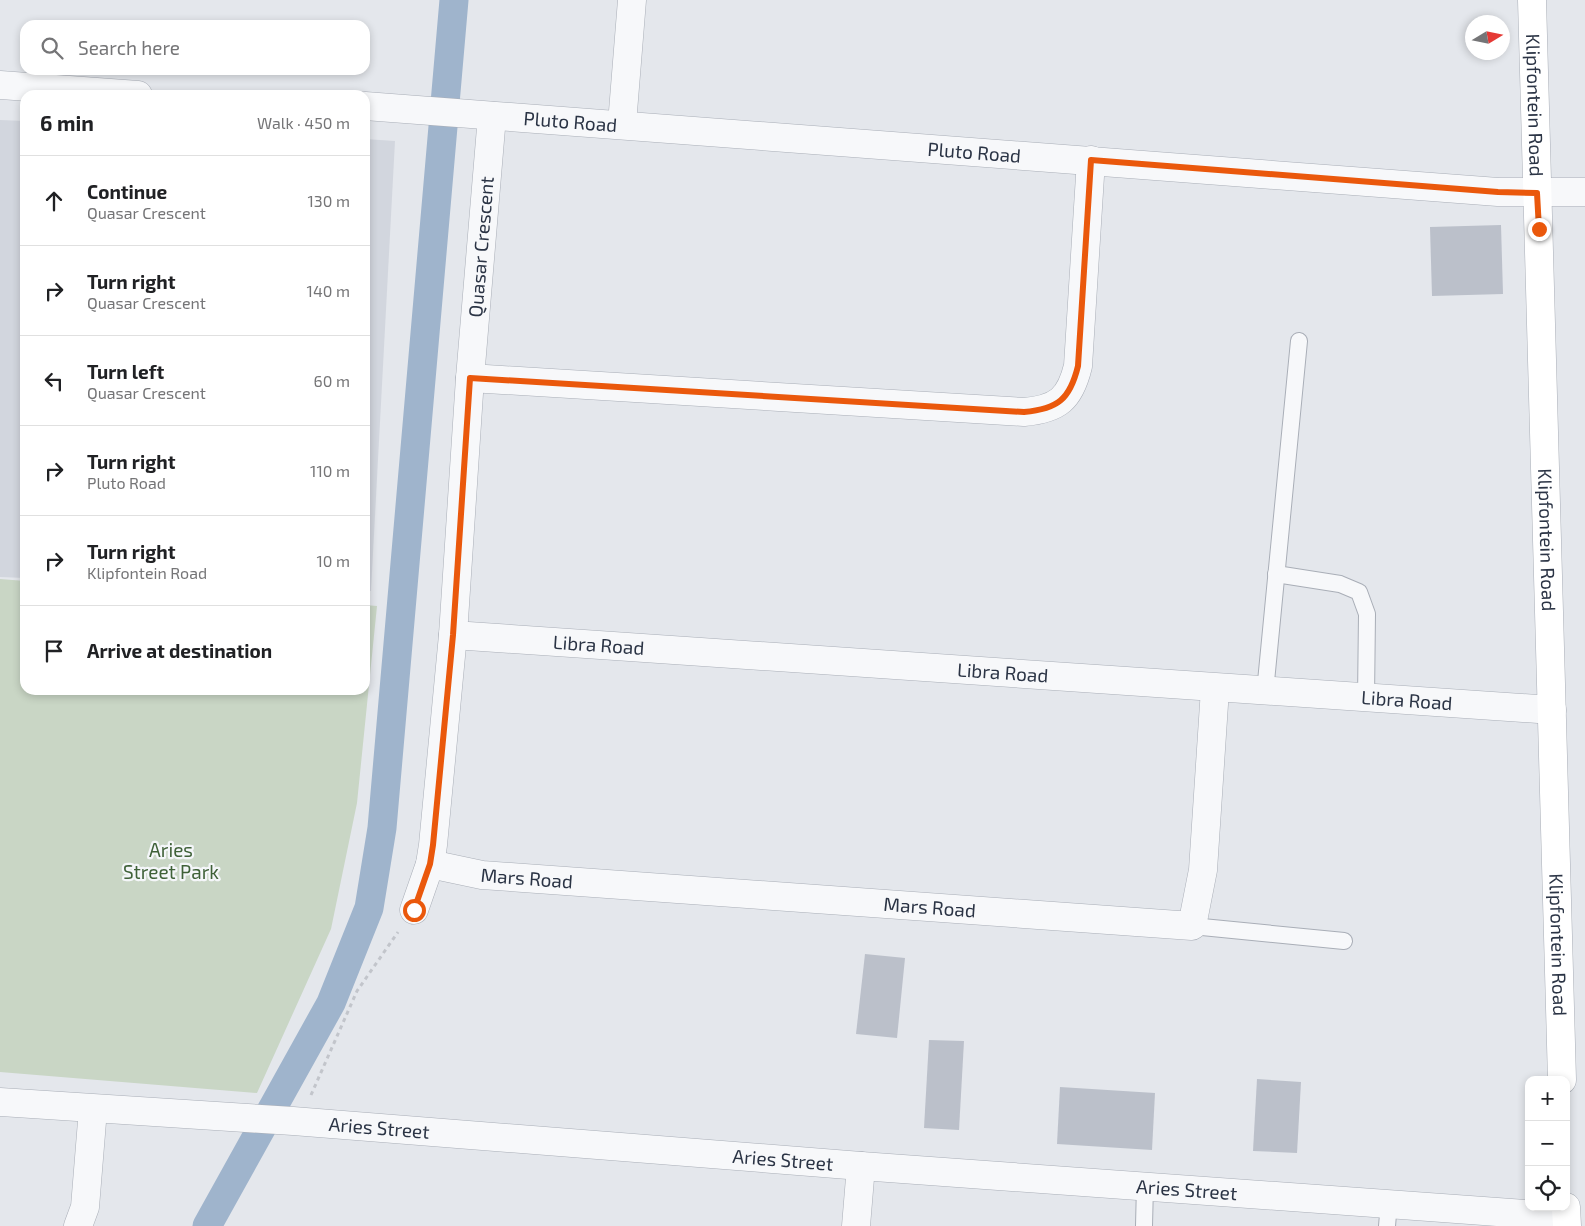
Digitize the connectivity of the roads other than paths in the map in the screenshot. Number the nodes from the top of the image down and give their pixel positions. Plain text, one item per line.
1 (632, 0) edge
2 (1532, 0) edge
3 (0, 86) edge
4 (61, 90) edge
5 (370, 106) edge
6 (478, 115) junction
7 (622, 124) junction
8 (1091, 160) junction
9 (1585, 192) edge
10 (1537, 193) junction
11 (1298, 341) dead end
12 (470, 378) junction
13 (1276, 574) junction
14 (453, 635) junction
15 (1215, 689) junction
16 (1265, 692) junction
17 (1366, 698) junction
18 (1552, 710) junction
19 (430, 864) junction
20 (414, 910) road end
21 (1192, 926) junction
22 (1344, 941) dead end
23 (1562, 1076) edge
24 (0, 1102) edge
25 (93, 1109) junction
26 (861, 1166) junction
27 (1145, 1185) junction
28 (1388, 1214) edge
29 (1566, 1217) edge
30 (78, 1226) edge
31 (856, 1226) edge
32 (1144, 1226) edge

1 - 7 street
2 - 10 main road, Klipfontein Road
3 - 4 street
5 - 6 street, Pluto Road
6 - 7 street, Pluto Road
6 - 12 street, Quasar Crescent
7 - 8 street, Pluto Road
8 - 10 street, Pluto Road
8 - 12 street
9 - 10 street, Pluto Road
10 - 18 main road, Klipfontein Road
11 - 13 lane
12 - 14 street, Quasar Crescent
13 - 16 lane
13 - 17 lane
14 - 15 street, Libra Road
14 - 19 street, Quasar Crescent
15 - 16 street, Libra Road
15 - 21 street
16 - 17 street, Libra Road
17 - 18 street, Libra Road
18 - 23 main road, Klipfontein Road
19 - 20 street, Quasar Crescent
19 - 21 street, Mars Road
21 - 22 lane
24 - 25 street, Aries Street
25 - 26 street, Aries Street
25 - 30 street
26 - 27 street, Aries Street
26 - 31 street
27 - 28 street, Aries Street
27 - 32 lane
28 - 29 street, Aries Street

